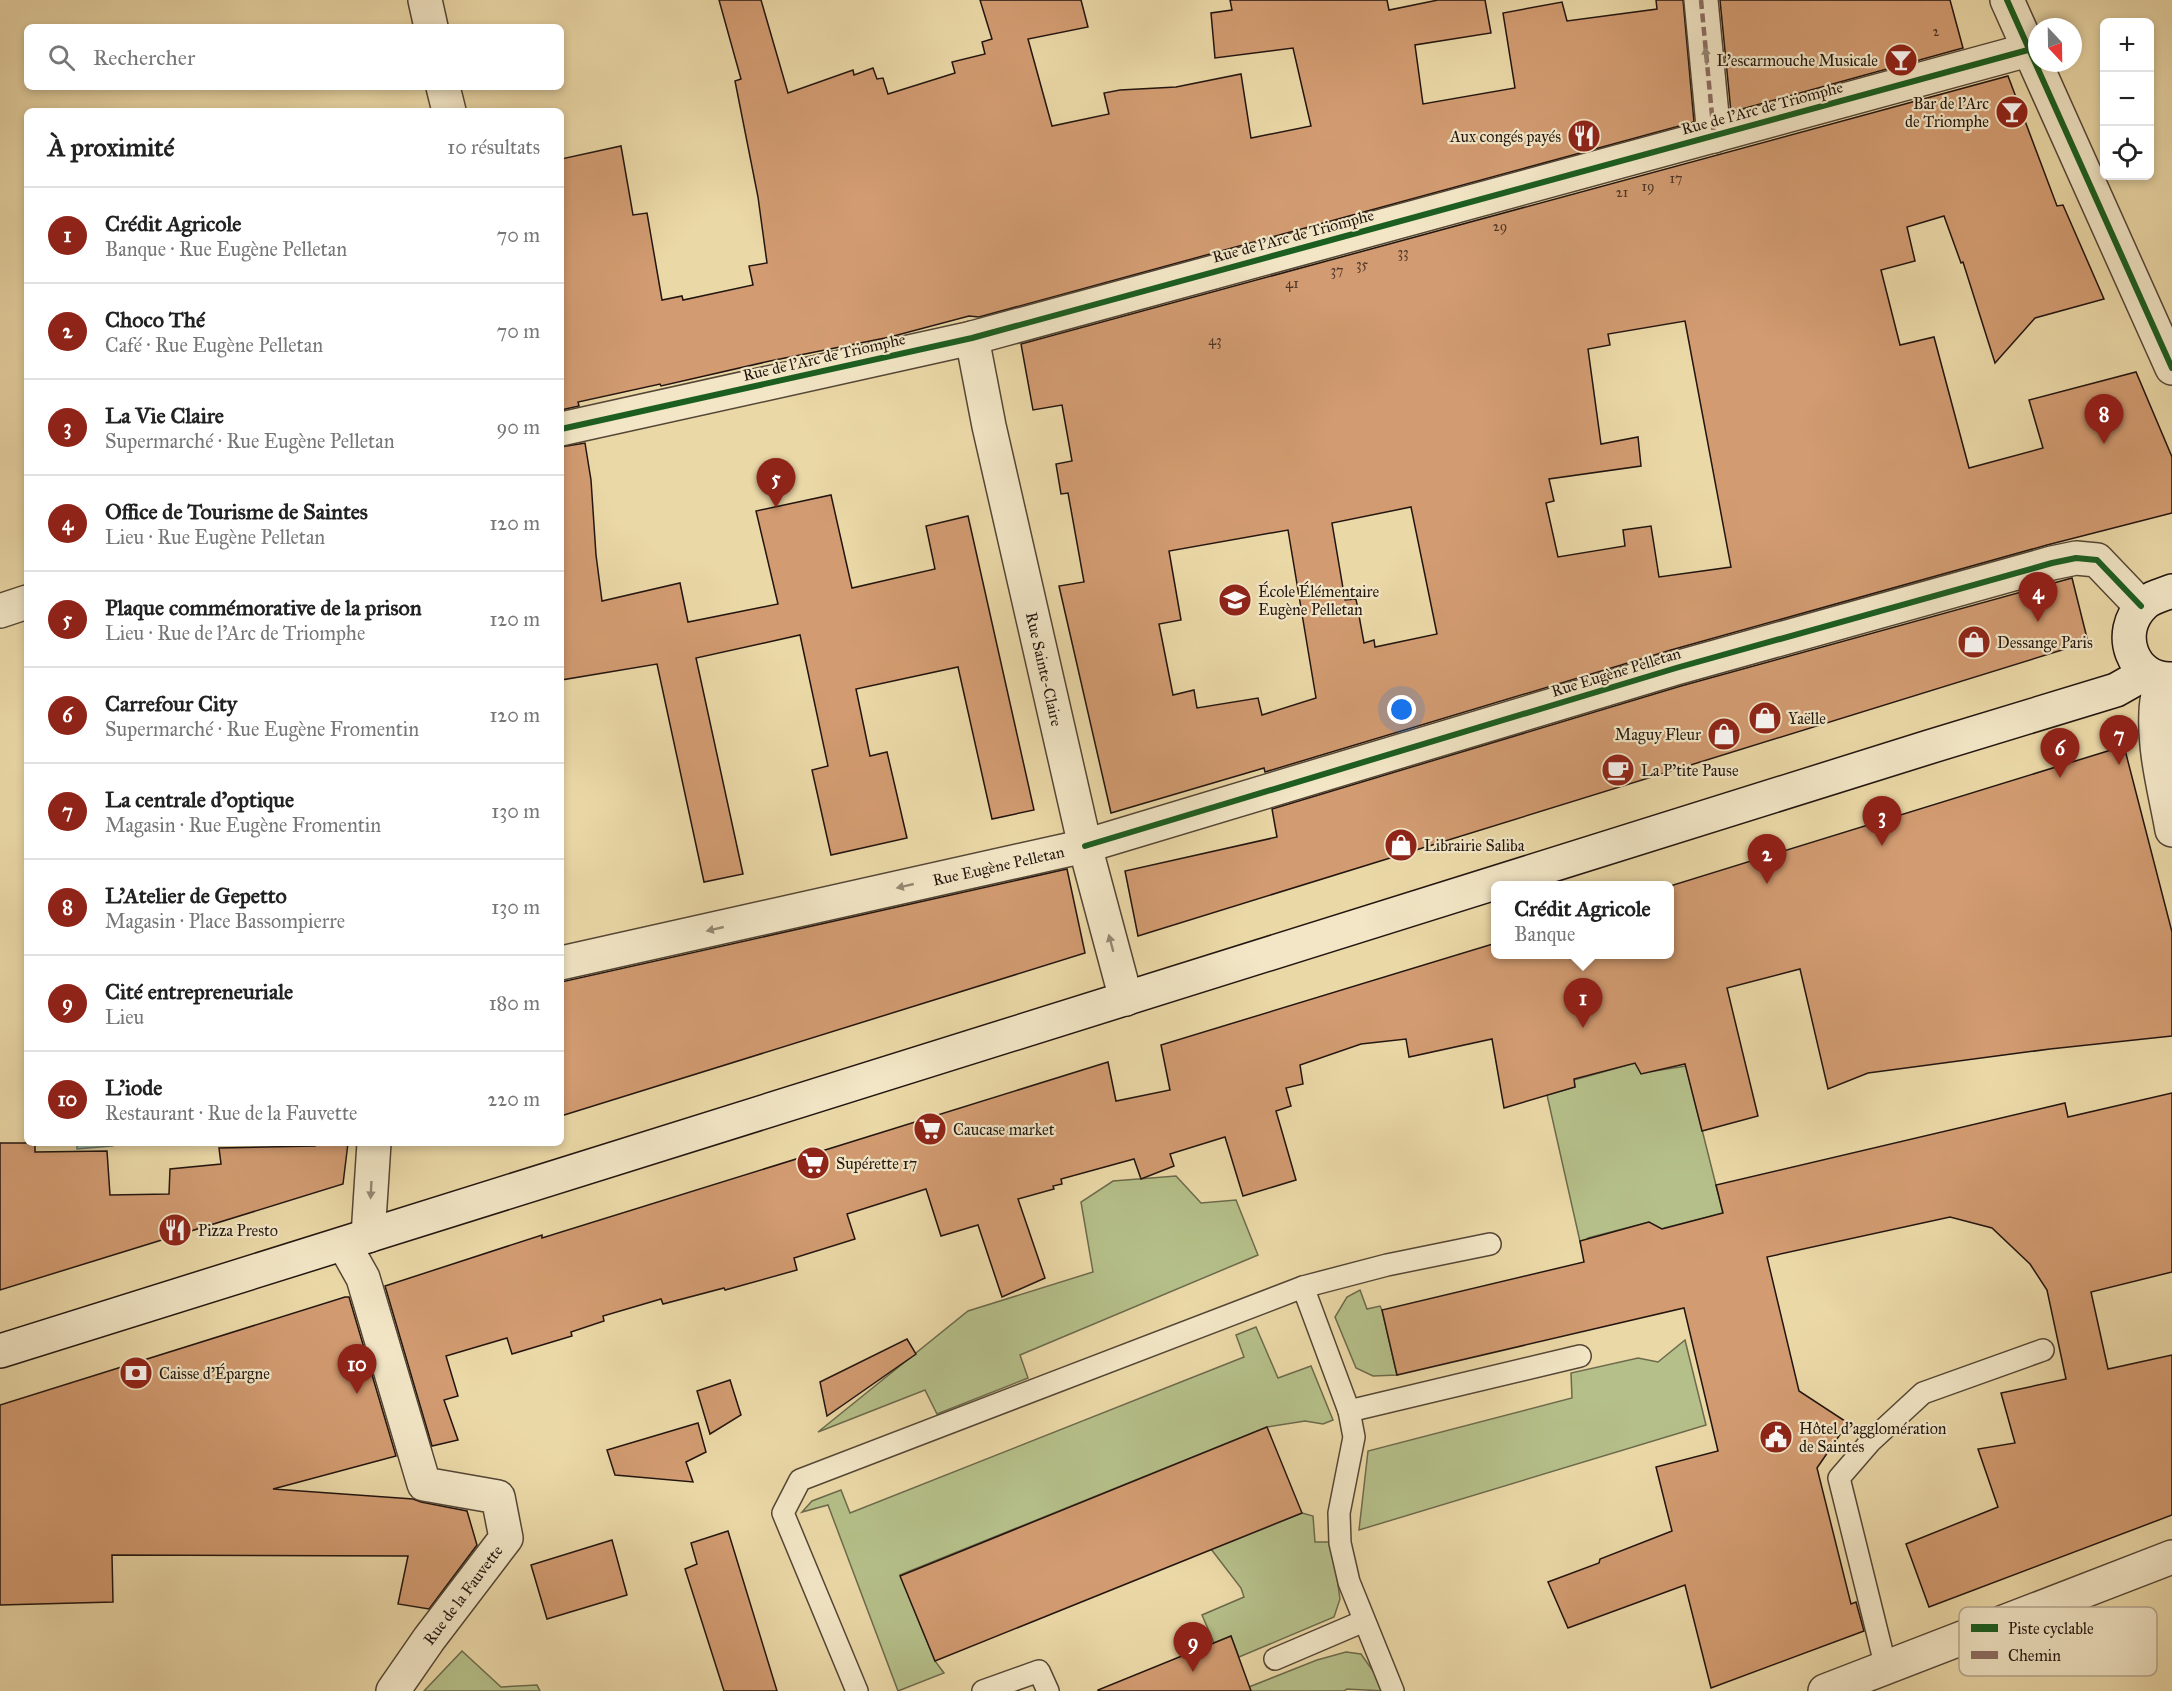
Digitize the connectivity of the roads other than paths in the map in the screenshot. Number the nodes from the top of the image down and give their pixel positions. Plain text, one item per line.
1 (425, 0) edge
2 (1701, 0) edge
3 (2007, 0) edge
4 (430, 24) edge
5 (2028, 50) joint
6 (2038, 72) edge
7 (444, 90) edge
8 (447, 108) edge
9 (1714, 136) junction
10 (972, 338) junction
11 (2172, 369) edge
12 (564, 428) edge
13 (2172, 591) edge
14 (24, 603) edge
15 (2141, 606) junction
16 (0, 611) edge
17 (2159, 677) edge
18 (2172, 830) edge
19 (1085, 846) junction
20 (1502, 881) edge
21 (1491, 884) edge
22 (564, 962) edge
23 (1126, 999) junction
24 (373, 1146) edge
25 (356, 1240) junction
26 (1490, 1244) dead end
27 (1303, 1287) junction
28 (2043, 1350) dead end
29 (0, 1351) edge
30 (1580, 1356) dead end
31 (1349, 1411) junction
32 (2172, 1557) edge
33 (2043, 1607) edge
34 (1365, 1621) junction
35 (1959, 1640) edge
36 (1275, 1659) dead end
37 (1886, 1668) junction
38 (393, 1691) edge
39 (857, 1691) edge
40 (983, 1691) edge
41 (1048, 1691) edge
42 (1393, 1691) edge
43 (1825, 1691) edge

1 - 4 street
9 -> 2 street
3 - 5 street
5 - 9 street, Rue de l'Arc de Triomphe
6 - 11 street
7 - 8 street
9 - 10 street, Rue de l'Arc de Triomphe
10 - 12 street, Rue de l'Arc de Triomphe
10 - 19 street, Rue Sainte-Claire
13 - 15 street
14 - 16 street
15 - 17 street
15 - 19 street, Rue Eugène Pelletan
17 - 18 street
17 - 20 street
19 -> 22 street, Rue Eugène Pelletan
23 -> 19 street, Rue Sainte-Claire
21 - 23 street
23 - 25 street
24 -> 25 street
25 - 29 street
25 - 38 street, Rue de la Fauvette
26 - 27 lane
27 - 31 lane
27 - 39 lane
28 - 37 lane
30 - 31 lane
31 - 34 lane
32 - 33 street
34 - 36 lane
34 - 42 lane
35 - 37 street
37 - 43 street
40 - 41 lane

